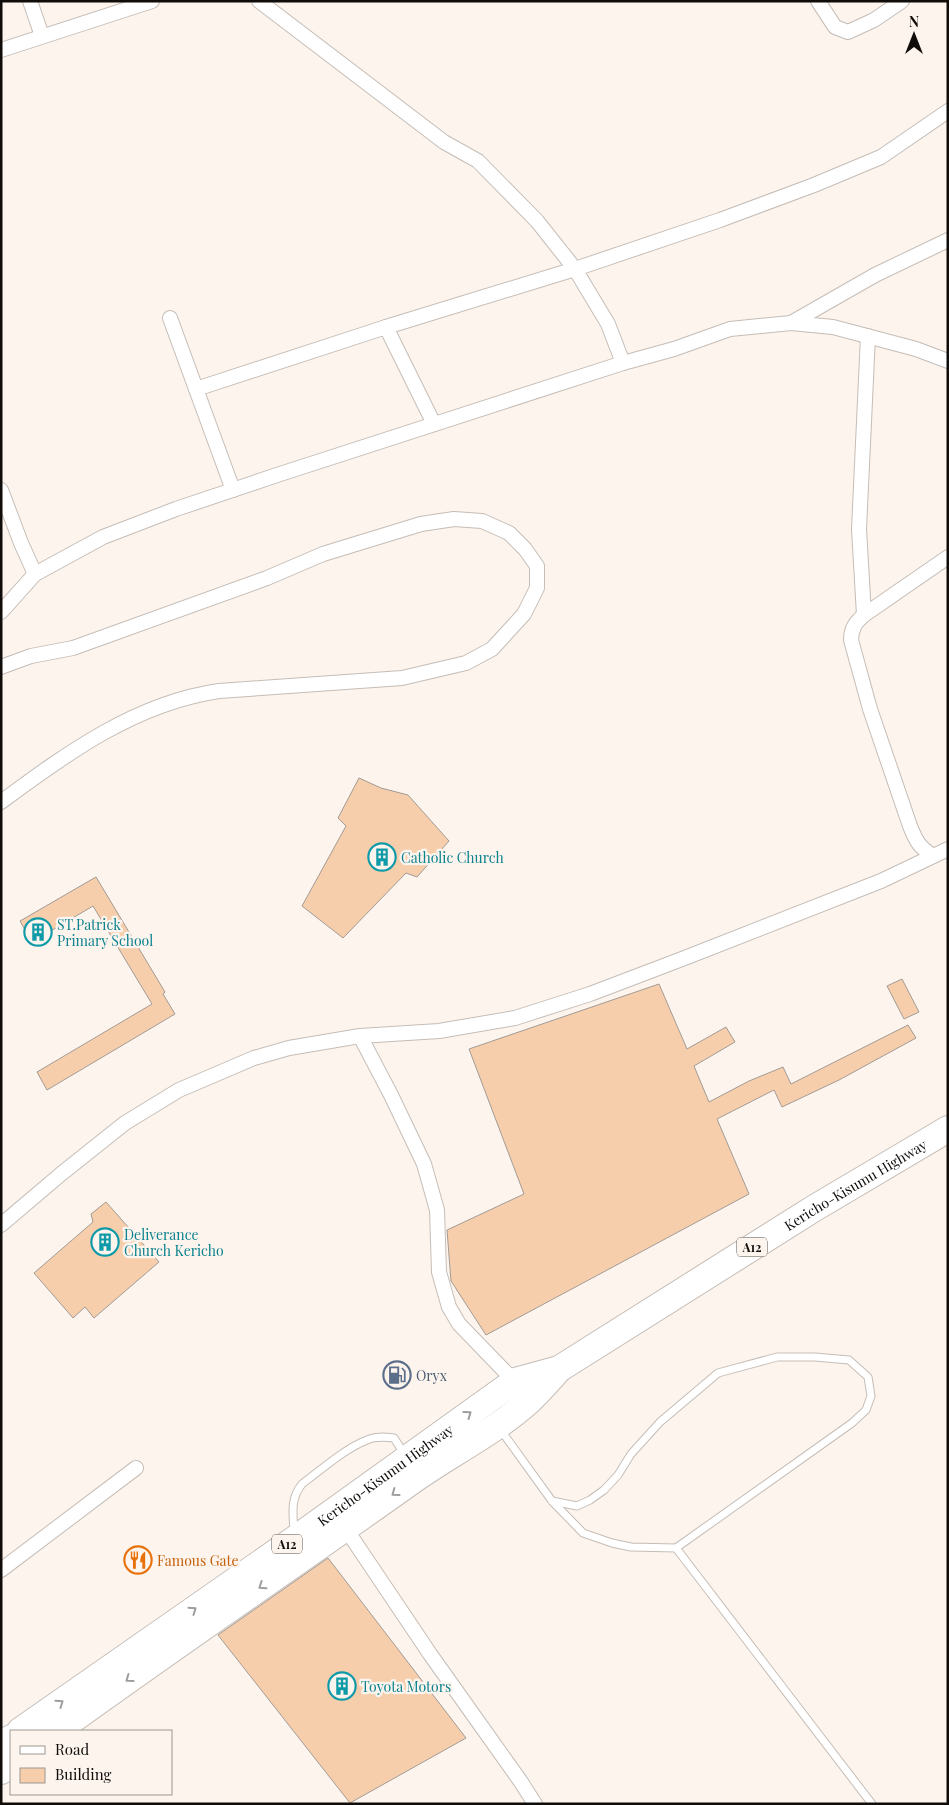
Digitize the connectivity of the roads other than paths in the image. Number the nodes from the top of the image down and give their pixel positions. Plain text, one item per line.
1 (30, 1) edge
2 (152, 1) edge
3 (259, 1) edge
4 (818, 1) edge
5 (902, 1) edge
6 (42, 36) junction
7 (1, 50) edge
8 (948, 111) edge
9 (948, 240) edge
10 (575, 269) junction
11 (170, 318) dead end
12 (790, 323) junction
13 (386, 327) junction
14 (868, 336) junction
15 (948, 361) edge
16 (623, 363) junction
17 (196, 389) junction
18 (434, 424) junction
19 (1, 490) edge
20 (232, 490) junction
21 (948, 556) edge
22 (35, 574) junction
23 (1, 612) edge
24 (864, 614) junction
25 (1, 667) edge
26 (1, 802) edge
27 (948, 849) edge
28 (933, 856) junction
29 (360, 1036) junction
30 (948, 1129) edge
31 (1, 1225) edge
32 (522, 1391) junction
33 (496, 1425) junction
34 (136, 1468) dead end
35 (412, 1468) junction
36 (552, 1501) junction
37 (346, 1529) junction
38 (299, 1548) junction
39 (676, 1548) junction
40 (1, 1570) edge
41 (22, 1730) edge
42 (58, 1730) edge
43 (535, 1804) edge
44 (872, 1804) edge

1 - 6 street
2 - 6 street
3 - 10 street
4 - 5 street
6 - 7 street
8 - 10 street
9 - 12 street
10 - 13 street
10 - 16 street
11 - 17 street
12 - 14 street
12 - 16 street
13 - 17 street
13 - 18 street
14 - 15 street
14 - 24 street
16 - 18 street
17 - 20 street
18 - 20 street
19 - 22 street
20 - 22 street
21 - 24 street
22 - 23 street
24 - 28 street
25 - 26 street
27 - 28 street
28 - 29 street
29 - 31 street
29 - 32 street
30 - 32 highway, Kericho-Kisumu Highway / A12
32 - 33 highway, Kericho-Kisumu Highway / A12
35 -> 32 highway, Kericho-Kisumu Highway / A12
33 - 35 highway, Kericho-Kisumu Highway / A12
33 - 36 lane
34 - 40 street
35 -> 37 highway, Kericho-Kisumu Highway / A12
35 - 38 highway, Kericho-Kisumu Highway / A12
35 - 38 lane
36 - 39 lane
36 - 39 lane
37 - 38 highway, Kericho-Kisumu Highway / A12
37 - 43 street
41 -> 38 highway, Kericho-Kisumu Highway / A12
38 -> 42 highway, Kericho-Kisumu Highway / A12
39 - 44 lane

